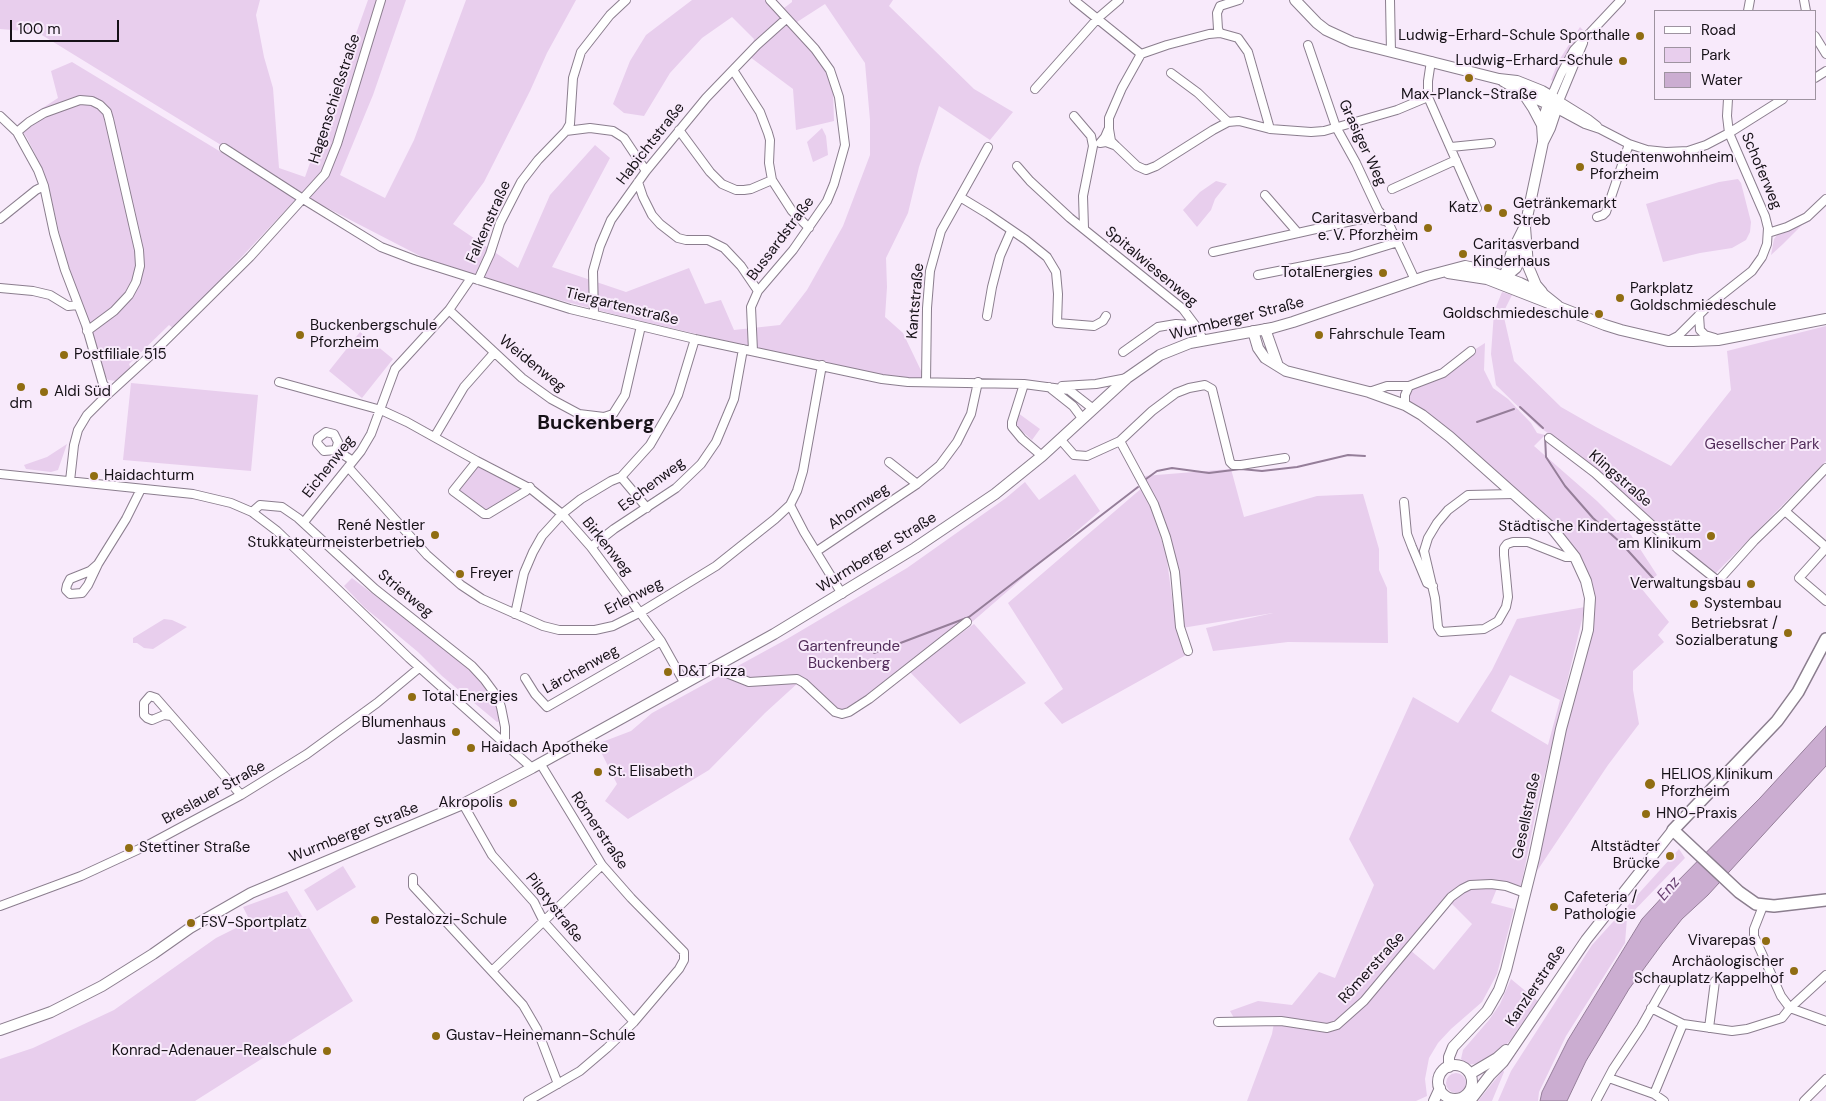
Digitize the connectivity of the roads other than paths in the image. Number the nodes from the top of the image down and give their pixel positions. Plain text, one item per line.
1 (381, 0) edge
2 (626, 0) edge
3 (770, 0) edge
4 (1074, 0) edge
5 (1120, 0) edge
6 (1238, 0) edge
7 (1295, 0) edge
8 (1390, 0) edge
9 (1621, 0) edge
10 (1098, 18) junction
11 (786, 19) junction
12 (1220, 33) junction
13 (1816, 38) edge
14 (1308, 45) dead end
15 (1391, 52) junction
16 (1141, 54) junction
17 (1826, 54) edge
18 (1431, 61) junction
19 (733, 70) junction
20 (1171, 73) dead end
21 (1499, 79) junction
22 (1036, 89) dead end
23 (1523, 93) junction
24 (1428, 97) junction
25 (1728, 100) edge
26 (1781, 100) edge
27 (1554, 102) junction
28 (0, 116) edge
29 (1074, 116) dead end
30 (1228, 122) junction
31 (1542, 125) junction
32 (1336, 127) junction
33 (1109, 129) junction
34 (1270, 129) junction
35 (679, 130) junction
36 (566, 131) junction
37 (17, 132) junction
38 (1730, 133) junction
39 (1543, 142) junction
40 (1100, 143) junction
41 (1491, 143) dead end
42 (1629, 144) junction
43 (1116, 146) junction
44 (988, 147) dead end
45 (1451, 147) junction
46 (224, 148) dead end
47 (1093, 151) junction
48 (1456, 160) junction
49 (1017, 166) dead end
50 (646, 172) junction
51 (772, 180) junction
52 (638, 182) junction
53 (44, 186) junction
54 (1392, 189) dead end
55 (1265, 195) dead end
56 (960, 197) junction
57 (303, 199) junction
58 (1826, 199) edge
59 (1477, 208) dead end
60 (1597, 217) dead end
61 (0, 220) edge
62 (1388, 222) junction
63 (1525, 227) junction
64 (808, 228) junction
65 (1084, 228) junction
66 (1011, 231) junction
67 (1298, 233) junction
68 (1768, 233) junction
69 (1398, 242) junction
70 (1525, 246) junction
71 (1213, 252) dead end
72 (1258, 275) dead end
73 (474, 279) junction
74 (1415, 280) junction
75 (1504, 281) junction
76 (0, 288) edge
77 (758, 291) junction
78 (1543, 294) junction
79 (78, 305) junction
80 (1558, 306) junction
81 (449, 310) junction
82 (594, 315) junction
83 (1699, 315) junction
84 (987, 316) dead end
85 (1106, 316) dead end
86 (1826, 320) edge
87 (641, 326) junction
88 (1198, 329) junction
89 (1265, 329) junction
90 (87, 331) junction
91 (1253, 331) junction
92 (695, 339) junction
93 (1203, 340) junction
94 (1718, 340) junction
95 (1668, 341) junction
96 (744, 349) junction
97 (753, 351) junction
98 (1472, 351) dead end
99 (1123, 352) dead end
100 (494, 353) junction
101 (822, 365) junction
102 (1278, 366) junction
103 (1127, 378) junction
104 (279, 382) dead end
105 (926, 382) junction
106 (978, 382) junction
107 (1024, 384) junction
108 (1047, 386) junction
109 (1409, 386) junction
110 (110, 392) junction
111 (1369, 392) junction
112 (1405, 405) junction
113 (1092, 408) junction
114 (381, 410) junction
115 (1082, 418) junction
116 (435, 436) junction
117 (1548, 438) dead end
118 (1060, 439) junction
119 (1120, 440) junction
120 (336, 450) dead end
121 (1042, 456) junction
122 (1285, 458) dead end
123 (477, 461) junction
124 (889, 462) dead end
125 (351, 464) junction
126 (1826, 468) edge
127 (0, 474) edge
128 (621, 477) junction
129 (70, 481) junction
130 (917, 484) junction
131 (530, 487) junction
132 (140, 489) junction
133 (1514, 494) junction
134 (1404, 502) dead end
135 (790, 504) junction
136 (647, 508) junction
137 (1786, 511) junction
138 (252, 512) junction
139 (562, 514) junction
140 (304, 522) junction
141 (591, 547) junction
142 (1826, 547) edge
143 (817, 552) junction
144 (1575, 557) junction
145 (98, 564) dead end
146 (1433, 586) junction
147 (842, 594) junction
148 (1826, 601) edge
149 (641, 612) junction
150 (515, 614) junction
151 (967, 622) dead end
152 (1826, 639) edge
153 (661, 641) junction
154 (1188, 651) dead end
155 (722, 664) junction
156 (419, 668) junction
157 (525, 678) dead end
158 (684, 684) junction
159 (171, 716) dead end
160 (505, 743) junction
161 (536, 766) junction
162 (241, 795) junction
163 (463, 804) junction
164 (1673, 830) junction
165 (602, 865) junction
166 (413, 878) dead end
167 (1526, 893) junction
168 (1826, 900) edge
169 (0, 906) edge
170 (1763, 906) junction
171 (544, 922) junction
172 (493, 970) junction
173 (1826, 975) edge
174 (1715, 981) dead end
175 (1666, 983) dead end
176 (1652, 1008) junction
177 (1790, 1008) junction
178 (1826, 1021) edge
179 (634, 1022) junction
180 (1218, 1022) dead end
181 (1683, 1024) junction
182 (1708, 1028) junction
183 (0, 1030) edge
184 (1516, 1041) junction
185 (1449, 1066) junction
186 (1470, 1074) junction
187 (1609, 1078) junction
188 (1826, 1079) edge
189 (558, 1084) junction
190 (1440, 1088) junction
191 (1654, 1094) junction
192 (1448, 1099) edge
193 (528, 1101) edge
194 (1434, 1101) edge
195 (1468, 1101) edge
196 (1596, 1101) edge
197 (1664, 1101) edge
198 (1804, 1101) edge

1 - 57 street, Hagenschießstraße
2 - 36 street, Falkenstraße
3 - 11 street
4 - 10 street
5 - 10 street
6 - 12 street
7 - 15 main road
8 - 15 street
9 - 27 street
10 - 16 street
10 - 22 street
11 - 19 street, Habichtstraße
11 - 64 street, Bussardstraße
12 - 16 street
12 - 34 street
13 - 17 street
14 - 32 street, Grasiger Weg
15 - 18 main road
16 - 33 street
18 - 21 main road
18 - 24 street
19 - 35 street, Habichtstraße
19 - 51 street
20 - 30 street
21 - 23 main road
21 - 27 main road
23 - 27 main road
23 - 31 main road
24 - 32 street
24 - 45 street
25 - 38 street, Schoferweg
26 - 38 street
27 - 31 main road
27 - 39 main road
27 - 42 street
28 - 37 street
29 - 47 street
30 - 34 street
30 - 43 street
31 - 39 main road
32 - 34 street
32 - 62 street, Grasiger Weg
33 - 40 street
33 - 43 street
35 - 50 street, Habichtstraße
35 - 51 street
36 - 50 street
36 - 73 street, Falkenstraße
37 - 53 street
37 - 90 street
38 - 42 street
38 - 68 street, Schoferweg
39 - 63 main road
40 - 43 street
40 - 47 street
41 - 45 street
42 - 60 street
44 - 56 street, Kantstraße
45 - 48 street
46 - 57 street, Tiergartenstraße
47 - 65 street, Spitalwiesenweg
48 - 54 street
48 - 59 street
49 - 65 street, Spitalwiesenweg
50 - 52 street, Habichtstraße
51 - 64 street
52 - 77 street
52 - 82 street, Habichtstraße
53 - 61 street
53 - 79 street
55 - 67 street
56 - 66 street
56 - 105 street, Kantstraße
57 - 73 street, Tiergartenstraße
57 - 110 street, Hagenschießstraße
58 - 68 street
62 - 67 street
62 - 69 street, Grasiger Weg
63 - 70 main road
63 - 75 main road
64 - 77 street, Bussardstraße
65 - 88 street, Spitalwiesenweg
66 - 84 street
66 - 85 street
67 - 71 street
68 - 83 street, Schoferweg
69 - 72 street
69 - 74 street, Grasiger Weg
70 - 75 main road
70 - 78 main road
73 - 81 street, Eichenweg
73 - 82 street, Tiergartenstraße
74 - 75 main road, Wurmberger Straße
74 - 89 main road, Wurmberger Straße
75 - 78 main road
75 - 80 main road
76 - 79 street
77 - 97 street, Bussardstraße
78 - 80 main road
79 - 90 street
80 - 95 main road
81 - 100 street, Weidenweg
81 - 114 street, Eichenweg
82 - 87 street, Tiergartenstraße
83 - 94 street
83 - 95 street, Schoferweg
86 - 94 main road
87 - 92 street, Tiergartenstraße
87 - 100 street, Weidenweg
88 - 93 street, Spitalwiesenweg
88 - 99 street, Spitalwiesenweg
89 - 91 main road, Wurmberger Straße
89 - 102 main road
90 - 110 street
91 - 93 main road, Wurmberger Straße
91 - 102 main road, Gesellstraße
92 - 96 street, Tiergartenstraße
92 - 128 street
93 - 103 main road, Wurmberger Straße
94 - 95 main road
96 - 97 street, Tiergartenstraße
96 - 136 street, Eschenweg
97 - 101 street, Tiergartenstraße
98 - 109 street, Gesellstraße
100 - 116 street
101 - 105 street, Tiergartenstraße
101 - 135 street, Erlenweg
102 - 111 main road, Gesellstraße
103 - 108 street, Tiergartenstraße
103 - 113 main road, Wurmberger Straße
104 - 114 street, Birkenweg
105 - 106 street, Tiergartenstraße
106 - 107 street, Tiergartenstraße
106 - 130 street, Ahornweg
107 - 108 street, Tiergartenstraße
107 - 121 street
108 - 113 street, Tiergartenstraße
108 - 115 street
109 - 111 street, Gesellstraße
109 - 112 street
110 - 129 street, Hagenschießstraße
111 - 112 main road, Gesellstraße
112 - 133 main road, Gesellstraße
113 - 115 main road, Wurmberger Straße
114 - 116 street, Birkenweg
114 - 125 street, Eichenweg
115 - 118 main road, Wurmberger Straße
116 - 123 street, Birkenweg
117 - 137 street, Klingstraße
118 - 119 street
118 - 121 main road, Wurmberger Straße
119 - 122 street
119 - 154 street
120 - 125 street, Erlenweg
121 - 147 main road, Wurmberger Straße
123 - 131 street, Birkenweg
123 - 131 street
124 - 130 street, Ahornweg
125 - 140 street, Eichenweg
125 - 150 street, Erlenweg
126 - 137 street
127 - 129 street
128 - 136 street
128 - 139 street
129 - 132 street
130 - 143 street, Ahornweg
131 - 139 street, Birkenweg
132 - 138 street
132 - 145 street
133 - 144 main road, Gesellstraße
133 - 146 street
134 - 146 street
135 - 143 street
135 - 149 street, Erlenweg
136 - 141 street, Eschenweg
137 - 142 street
138 - 140 street, Strietweg
138 - 156 street
139 - 141 street, Birkenweg
139 - 150 street
140 - 160 street, Strietweg
141 - 149 street, Birkenweg
142 - 148 street
143 - 147 street
144 - 146 street
144 - 167 main road, Gesellstraße
147 - 155 main road, Wurmberger Straße
149 - 150 street, Erlenweg
149 - 153 street, Birkenweg
151 - 155 street
152 - 164 main road
153 - 157 street, Lärchenweg
153 - 158 street, Birkenweg
155 - 158 main road, Wurmberger Straße
156 - 160 street
156 - 162 street, Breslauer Straße
158 - 161 main road, Wurmberger Straße
159 - 162 street
160 - 161 street
161 - 163 main road, Wurmberger Straße
161 - 165 street, Römerstraße
162 - 169 street, Breslauer Straße
163 - 171 street, Pilotystraße
163 - 183 main road, Wurmberger Straße
164 - 170 main road
164 - 184 main road, Kanzlerstraße
165 - 171 street
165 - 179 street, Römerstraße
166 - 172 street
167 - 180 street, Römerstraße
167 - 185 main road, Gesellstraße
168 - 170 main road
170 - 177 street
171 - 172 street
171 - 179 street, Pilotystraße
172 - 189 street
173 - 177 street
174 - 182 street
175 - 176 street
176 - 181 street
176 - 187 street
177 - 178 street
177 - 182 street
179 - 189 street
181 - 182 street
181 - 191 street
184 - 186 main road, Kanzlerstraße
184 - 195 main road, Kanzlerstraße
185 - 186 main road
185 - 190 main road
186 - 192 main road
187 - 191 street
187 - 196 street
188 - 198 street
189 - 193 street
190 - 192 main road
190 - 194 main road
191 - 197 street

